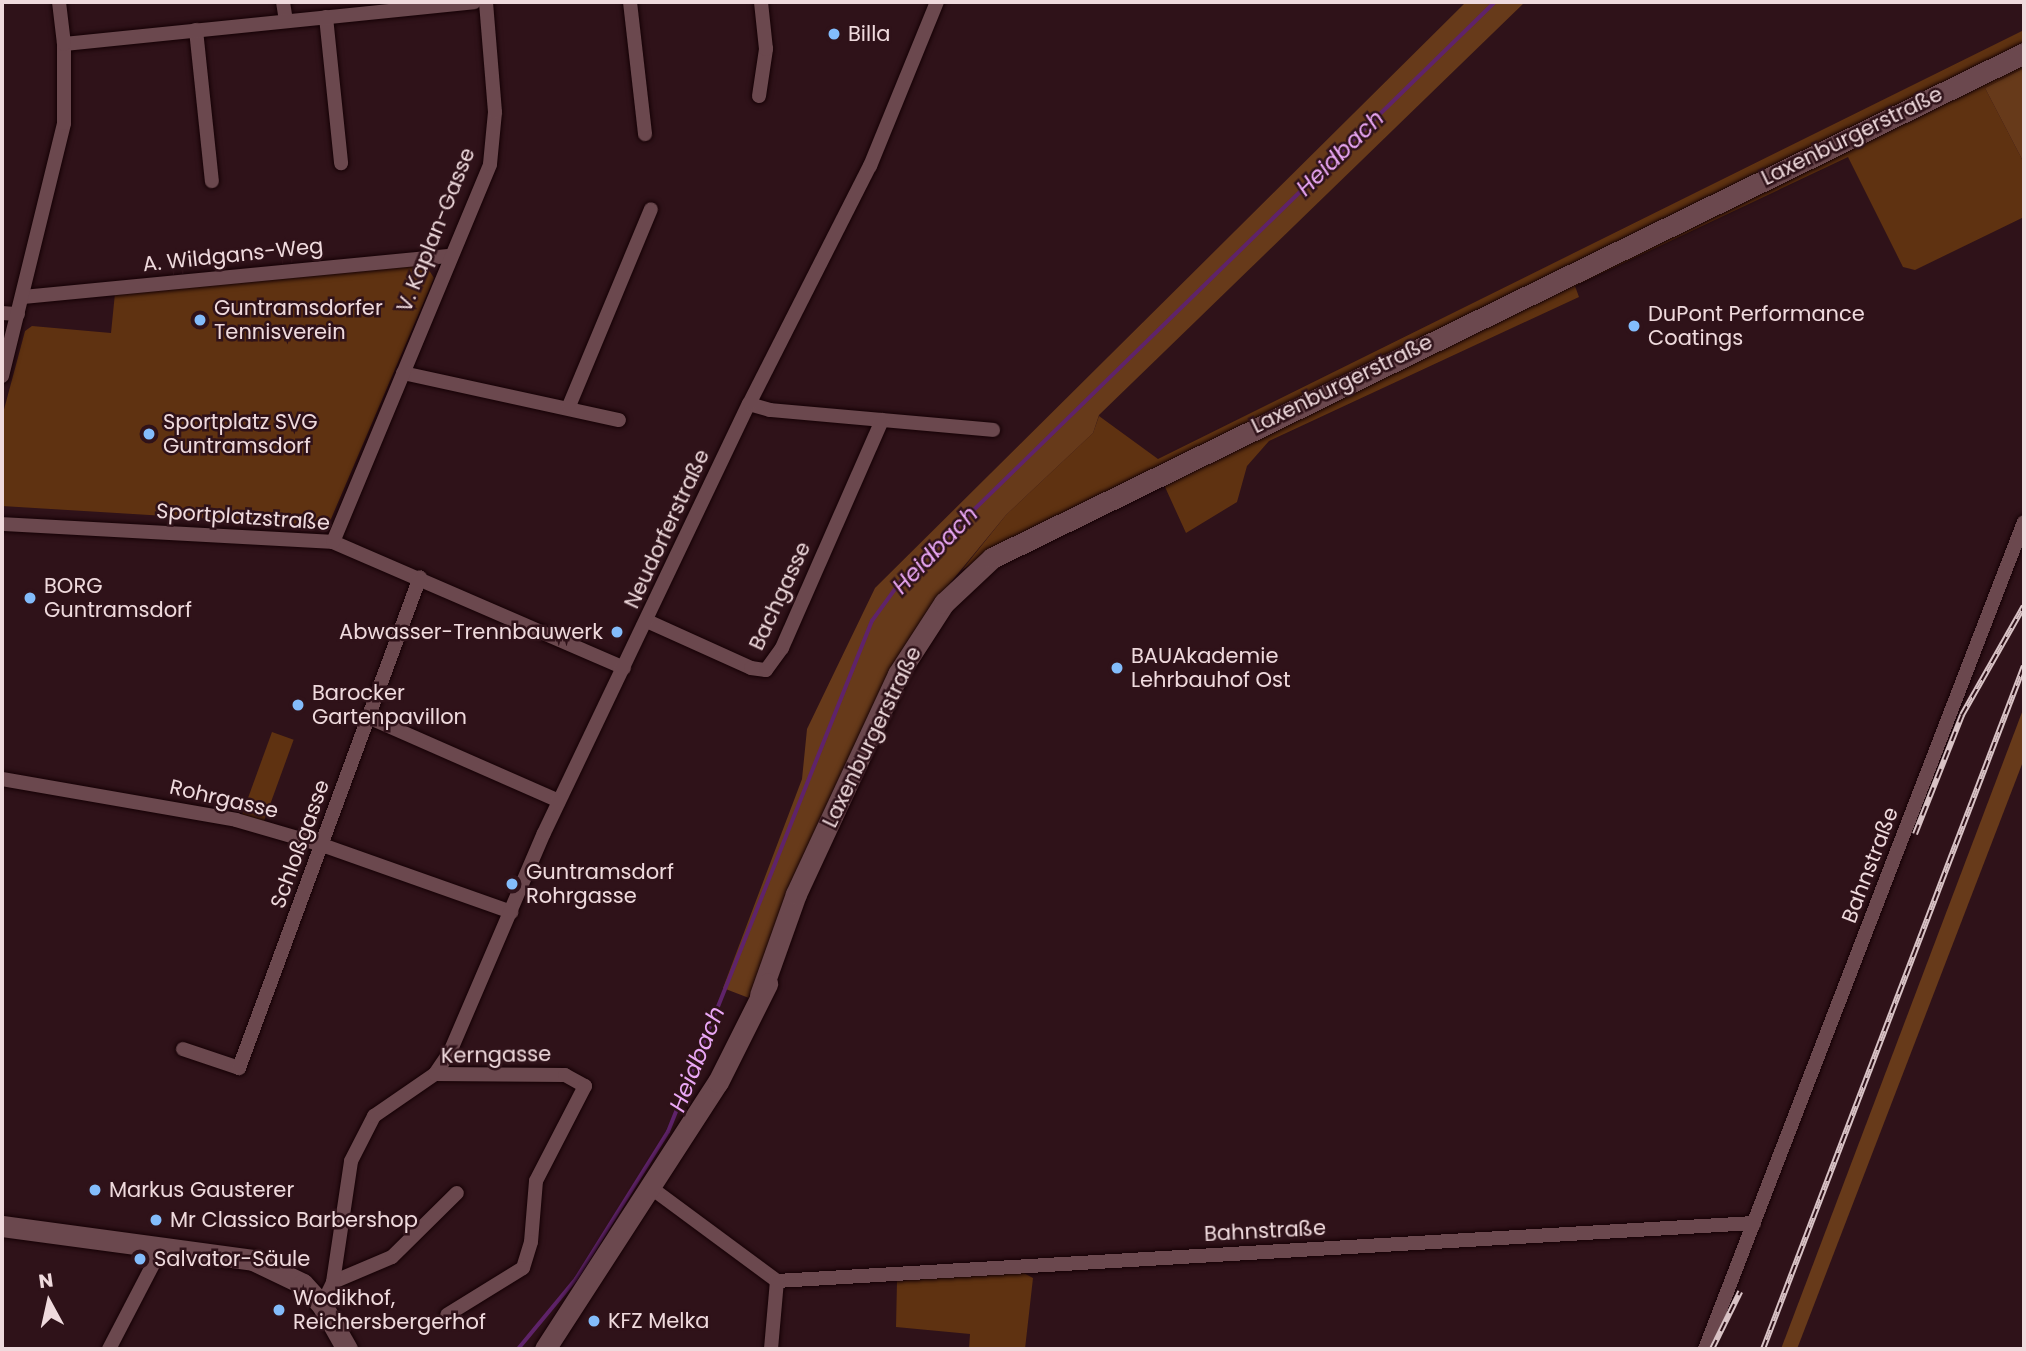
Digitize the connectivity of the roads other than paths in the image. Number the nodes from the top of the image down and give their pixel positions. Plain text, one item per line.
1 (59, 2) edge
2 (283, 2) edge
3 (474, 2) edge
4 (486, 2) edge
5 (630, 2) edge
6 (761, 2) edge
7 (937, 2) edge
8 (428, 4) edge
9 (326, 17) junction
10 (286, 21) junction
11 (196, 30) junction
12 (64, 44) junction
13 (2024, 53) edge
14 (759, 96) dead end
15 (645, 134) dead end
16 (341, 163) dead end
17 (212, 181) dead end
18 (651, 209) dead end
19 (448, 256) junction
20 (23, 297) junction
21 (2, 313) edge
22 (18, 314) junction
23 (402, 373) junction
24 (2, 376) edge
25 (749, 404) junction
26 (569, 406) junction
27 (619, 420) dead end
28 (882, 420) junction
29 (993, 430) dead end
30 (2024, 522) edge
31 (2, 524) edge
32 (333, 542) junction
33 (420, 578) junction
34 (647, 621) junction
35 (624, 668) junction
36 (370, 718) junction
37 (2, 779) edge
38 (559, 801) junction
39 (322, 845) junction
40 (511, 912) junction
41 (183, 1049) dead end
42 (435, 1074) junction
43 (650, 1187) junction
44 (457, 1194) dead end
45 (1754, 1223) junction
46 (2, 1226) edge
47 (162, 1247) junction
48 (777, 1281) junction
49 (333, 1282) junction
50 (322, 1305) junction
51 (447, 1315) dead end
52 (109, 1349) edge
53 (347, 1349) edge
54 (545, 1349) edge
55 (771, 1349) edge
56 (1705, 1349) edge

1 - 12 street
2 - 10 street
3 - 8 street
4 - 19 street, V. Kaplan-Gasse
5 - 15 street
6 - 14 street
7 - 25 street, Neudorferstraße
8 - 9 street
9 - 10 street
9 - 16 street
10 - 11 street
11 - 12 street
11 - 17 street
12 - 20 street
13 - 43 street, Laxenburgerstraße
18 - 26 street
19 - 20 street, A. Wildgans-Weg
19 - 23 street, V. Kaplan-Gasse
20 - 22 street
21 - 22 street
22 - 24 street
23 - 26 street
23 - 32 street, V. Kaplan-Gasse
25 - 28 street
25 - 34 street, Neudorferstraße
26 - 27 street
28 - 29 street
28 - 34 street, Bachgasse
30 - 45 street, Bahnstraße
31 - 32 street, Sportplatzstraße
32 - 33 street, Sportplatzstraße
33 - 35 street, Sportplatzstraße
33 - 36 street, Schloßgasse
34 - 35 street, Neudorferstraße
35 - 38 street, Neudorferstraße
36 - 38 street
36 - 39 street, Schloßgasse
37 - 39 street, Rohrgasse
38 - 40 street, Neudorferstraße
39 - 40 street, Rohrgasse
39 - 41 street, Schloßgasse
40 - 42 street, Neudorferstraße
42 - 49 street, Kerngasse
42 - 51 street, Kerngasse
43 - 48 street
43 - 54 street, Laxenburgerstraße
44 - 49 street
45 - 48 street, Bahnstraße
45 - 56 street, Bahnstraße
46 - 47 street
47 - 50 street
47 - 52 street
48 - 55 street
49 - 50 street, Kerngasse
50 - 53 street

